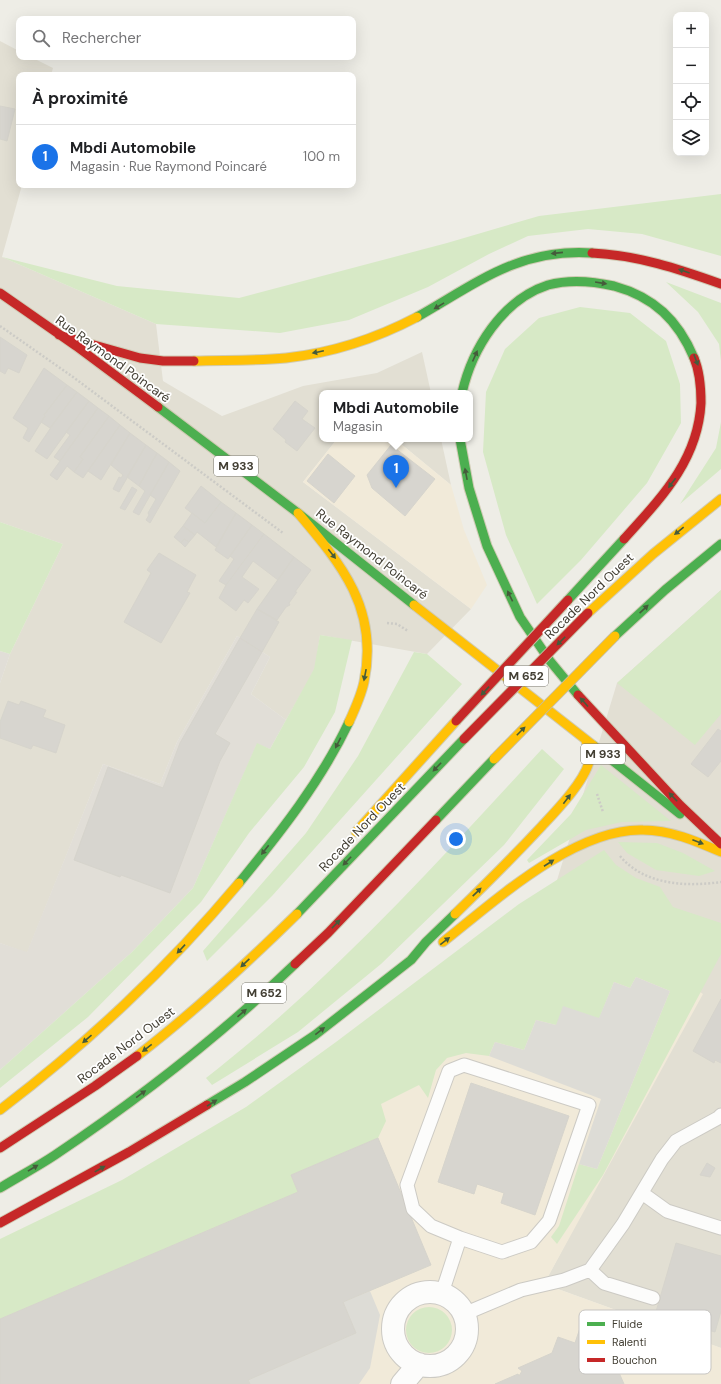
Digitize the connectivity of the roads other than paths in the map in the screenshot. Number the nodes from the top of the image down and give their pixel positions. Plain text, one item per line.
1 (721, 284) edge
2 (0, 293) edge
3 (59, 335) junction
4 (463, 390) edge
5 (461, 442) edge
6 (721, 499) edge
7 (298, 513) junction
8 (721, 544) edge
9 (586, 741) junction
10 (348, 841) dead end
11 (721, 844) edge
12 (721, 852) edge
13 (314, 883) dead end
14 (260, 949) junction
15 (411, 960) junction
16 (0, 1110) edge
17 (721, 1114) edge
18 (0, 1148) edge
19 (0, 1188) edge
20 (642, 1193) junction
21 (0, 1223) edge
22 (721, 1228) edge
23 (460, 1238) junction
24 (590, 1270) junction
25 (442, 1293) junction
26 (653, 1298) dead end
27 (464, 1314) junction
28 (419, 1364) junction
29 (402, 1384) edge

1 -> 3 main road
2 - 3 main road, Rue Raymond Poincaré / M 933
3 - 7 main road, Rue Raymond Poincaré / M 933
4 -> 10 main road, bridge
11 -> 5 main road
6 -> 14 main road, Rocade Nord Ouest / M 652, bridge
7 - 9 main road, Rue Raymond Poincaré / M 933
7 -> 16 main road
19 -> 8 main road, M 652, bridge
9 - 11 main road, Rue Raymond Poincaré / M 933
15 -> 9 main road
15 -> 12 main road
13 - 14 main road
14 -> 18 main road, Rocade Nord Ouest / M 652
21 -> 15 main road
17 - 20 lane
20 - 22 lane
20 - 24 lane
23 - 23 lane
23 - 25 lane
24 - 26 lane
24 - 27 lane
25 - 27 street
25 - 28 street
27 - 28 street
28 - 29 street

